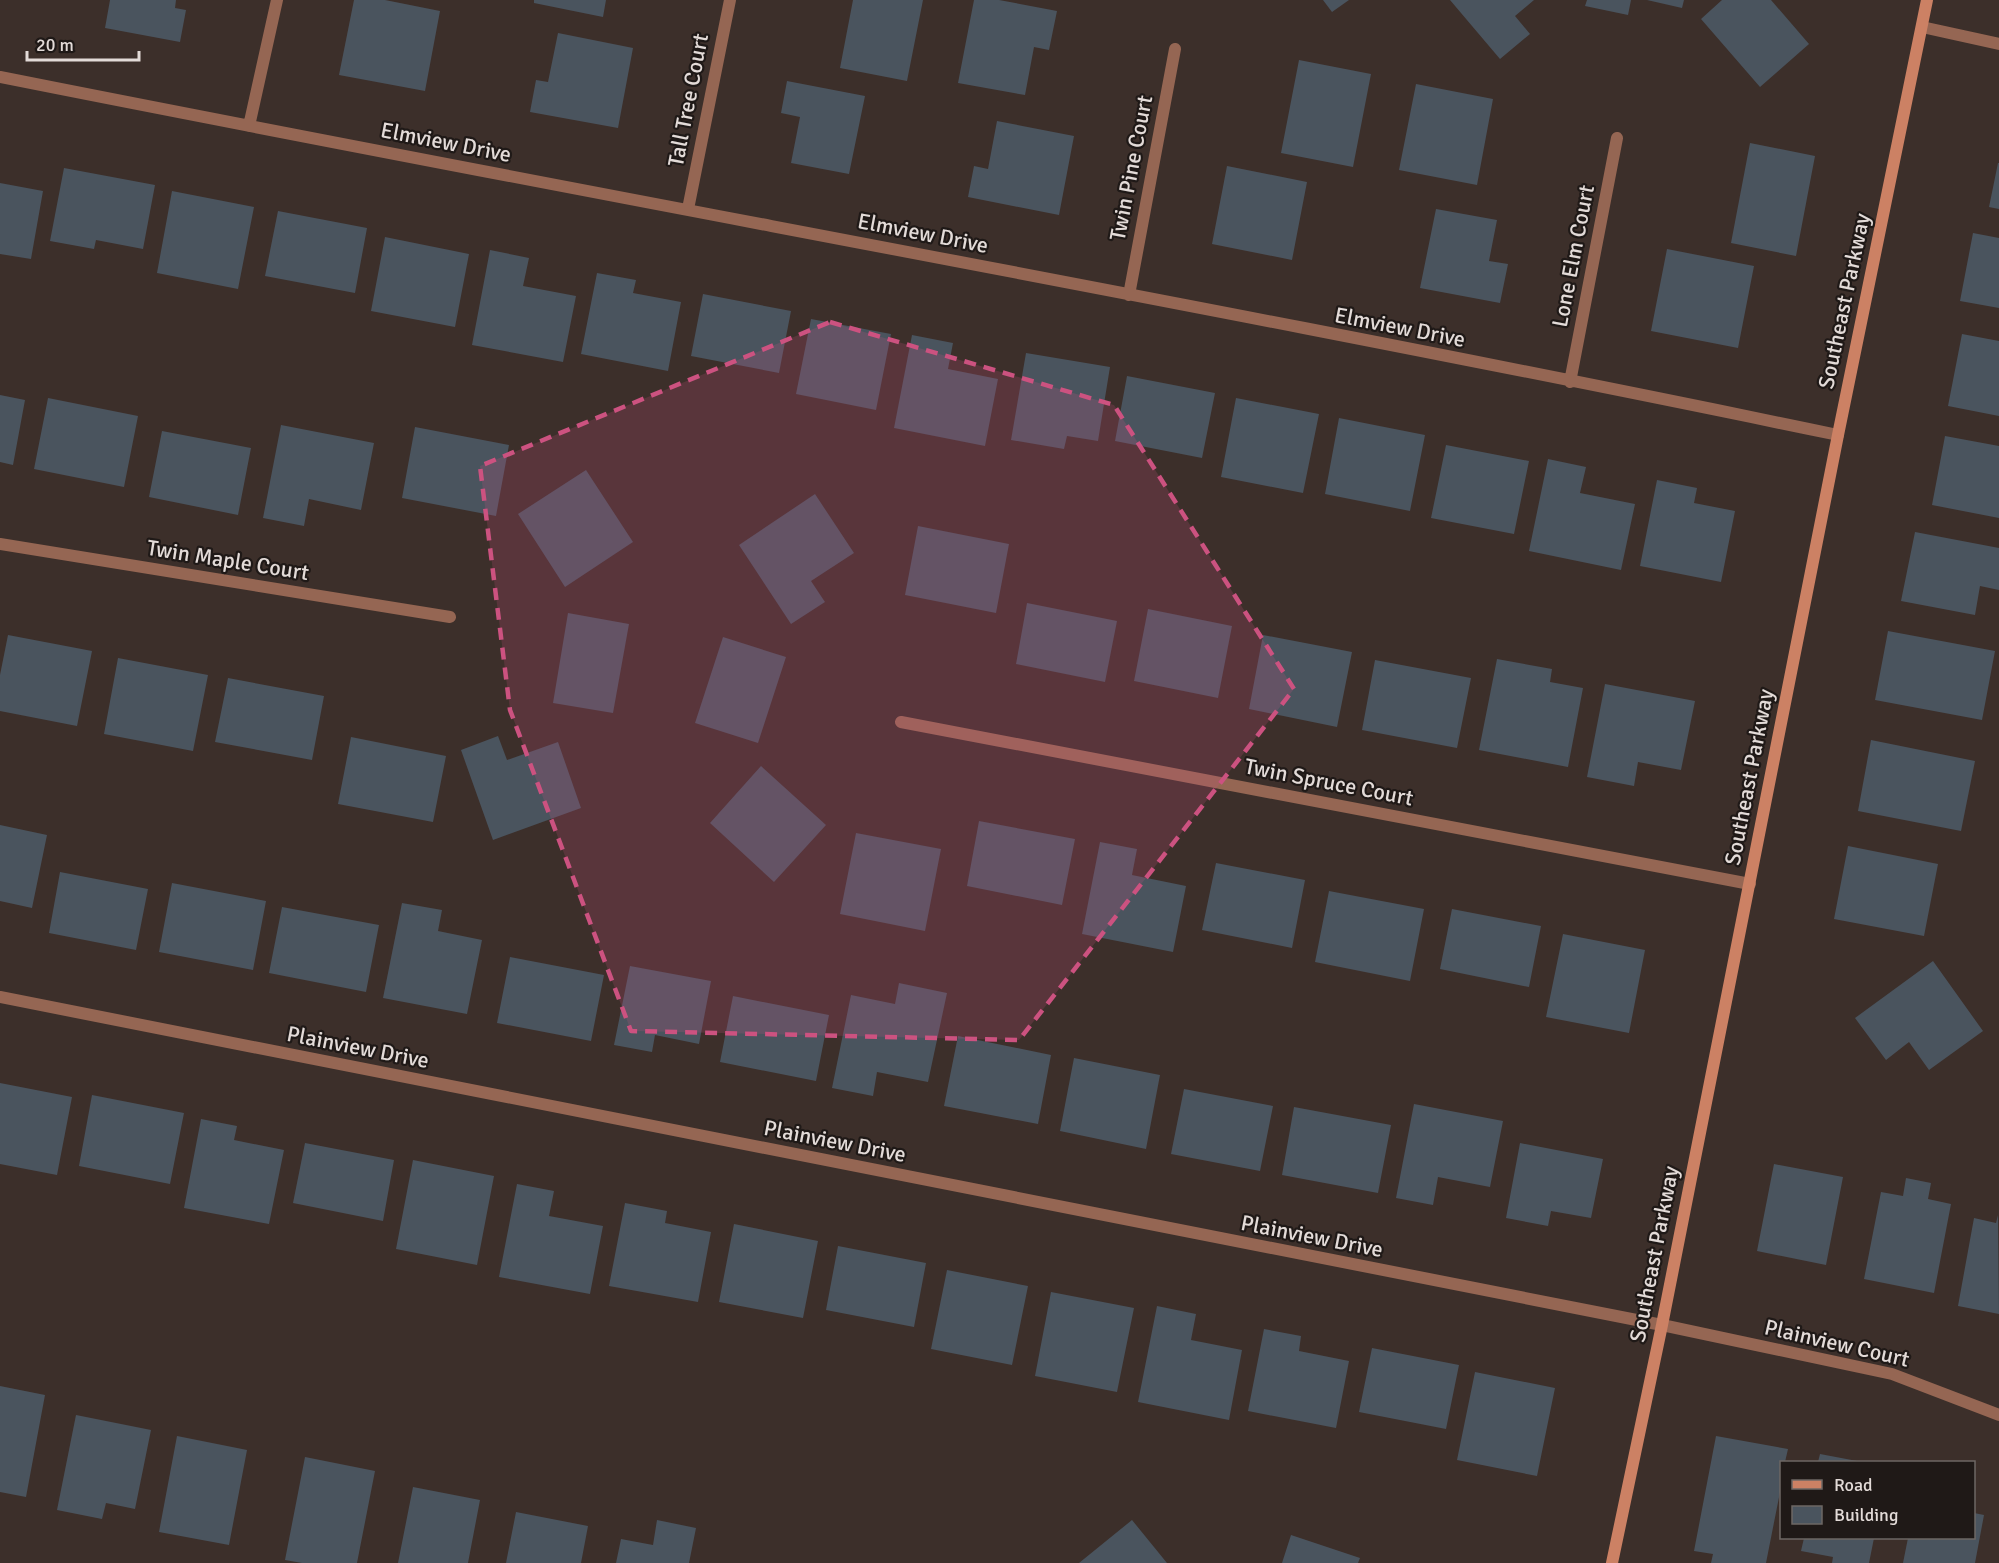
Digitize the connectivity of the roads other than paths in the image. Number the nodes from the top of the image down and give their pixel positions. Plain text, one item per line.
1 (278, 0) edge
2 (730, 0) edge
3 (1927, 0) edge
4 (1922, 27) junction
5 (1999, 44) edge
6 (1175, 49) dead end
7 (0, 77) edge
8 (249, 126) junction
9 (1617, 138) dead end
10 (688, 209) junction
11 (1129, 295) junction
12 (1570, 382) junction
13 (1838, 435) junction
14 (0, 544) edge
15 (450, 617) dead end
16 (901, 722) dead end
17 (1750, 884) junction
18 (0, 997) edge
19 (1662, 1325) junction
20 (1999, 1415) edge
21 (1612, 1563) edge

1 - 8 street
2 - 10 street, Tall Tree Court
3 - 4 street, Southeast Parkway
4 - 5 street
4 - 13 street, Southeast Parkway
6 - 11 street, Twin Pine Court
7 - 8 street, Elmview Drive
8 - 10 street, Elmview Drive
9 - 12 street, Lone Elm Court
10 - 11 street, Elmview Drive
11 - 12 street, Elmview Drive
12 - 13 street, Elmview Drive
13 - 17 street, Southeast Parkway
14 - 15 street, Twin Maple Court
16 - 17 street, Twin Spruce Court
17 - 19 street, Southeast Parkway
18 - 19 street, Plainview Drive
19 - 20 street, Plainview Court
19 - 21 street, Southeast Parkway

